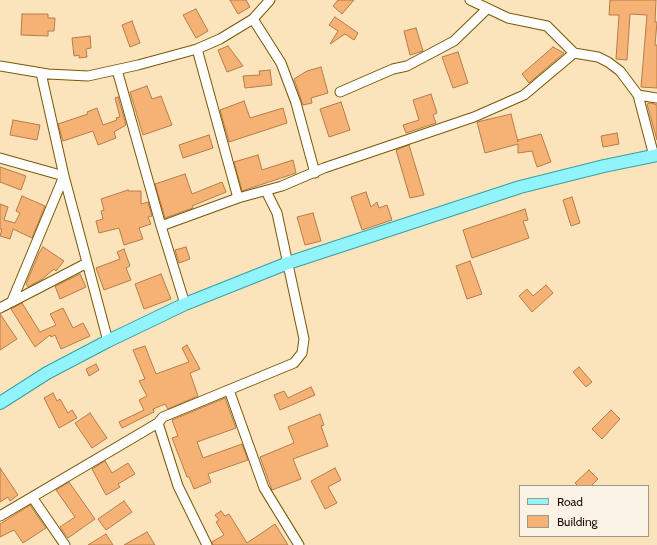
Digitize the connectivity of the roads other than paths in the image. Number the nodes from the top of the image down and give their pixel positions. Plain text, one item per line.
1 (270, 0) edge
2 (470, 0) edge
3 (487, 9) junction
4 (254, 19) junction
5 (196, 49) junction
6 (574, 53) junction
7 (0, 66) edge
8 (117, 70) junction
9 (42, 73) junction
10 (340, 92) dead end
11 (638, 95) junction
12 (657, 98) edge
13 (656, 156) edge
14 (0, 158) edge
15 (314, 172) junction
16 (64, 176) junction
17 (266, 191) junction
18 (238, 198) junction
19 (161, 226) junction
20 (87, 263) junction
21 (288, 263) junction
22 (12, 301) junction
23 (185, 304) junction
24 (0, 308) edge
25 (108, 341) junction
26 (229, 390) junction
27 (0, 403) edge
28 (158, 423) junction
29 (32, 497) junction
30 (0, 516) edge
31 (64, 545) edge
32 (208, 545) edge
33 (299, 545) edge

1 - 4 street
2 - 3 street
3 - 6 street
3 - 10 street
4 - 5 street
4 - 15 street
5 - 8 street
5 - 18 street
6 - 11 street
6 - 15 street
7 - 9 street
8 - 9 street
8 - 19 street
9 - 16 street
11 - 12 street
11 - 13 street
13 - 21 main road
14 - 16 street
15 - 17 street
16 - 20 street
16 - 22 street
17 - 18 street
17 - 21 street
18 - 19 street
19 - 23 street
20 - 22 street
20 - 25 street
21 - 23 main road
21 - 26 street
22 - 24 street
23 - 25 main road
25 - 27 main road
26 - 28 street
26 - 33 street
28 - 29 street
28 - 32 street
29 - 30 street
29 - 31 street

